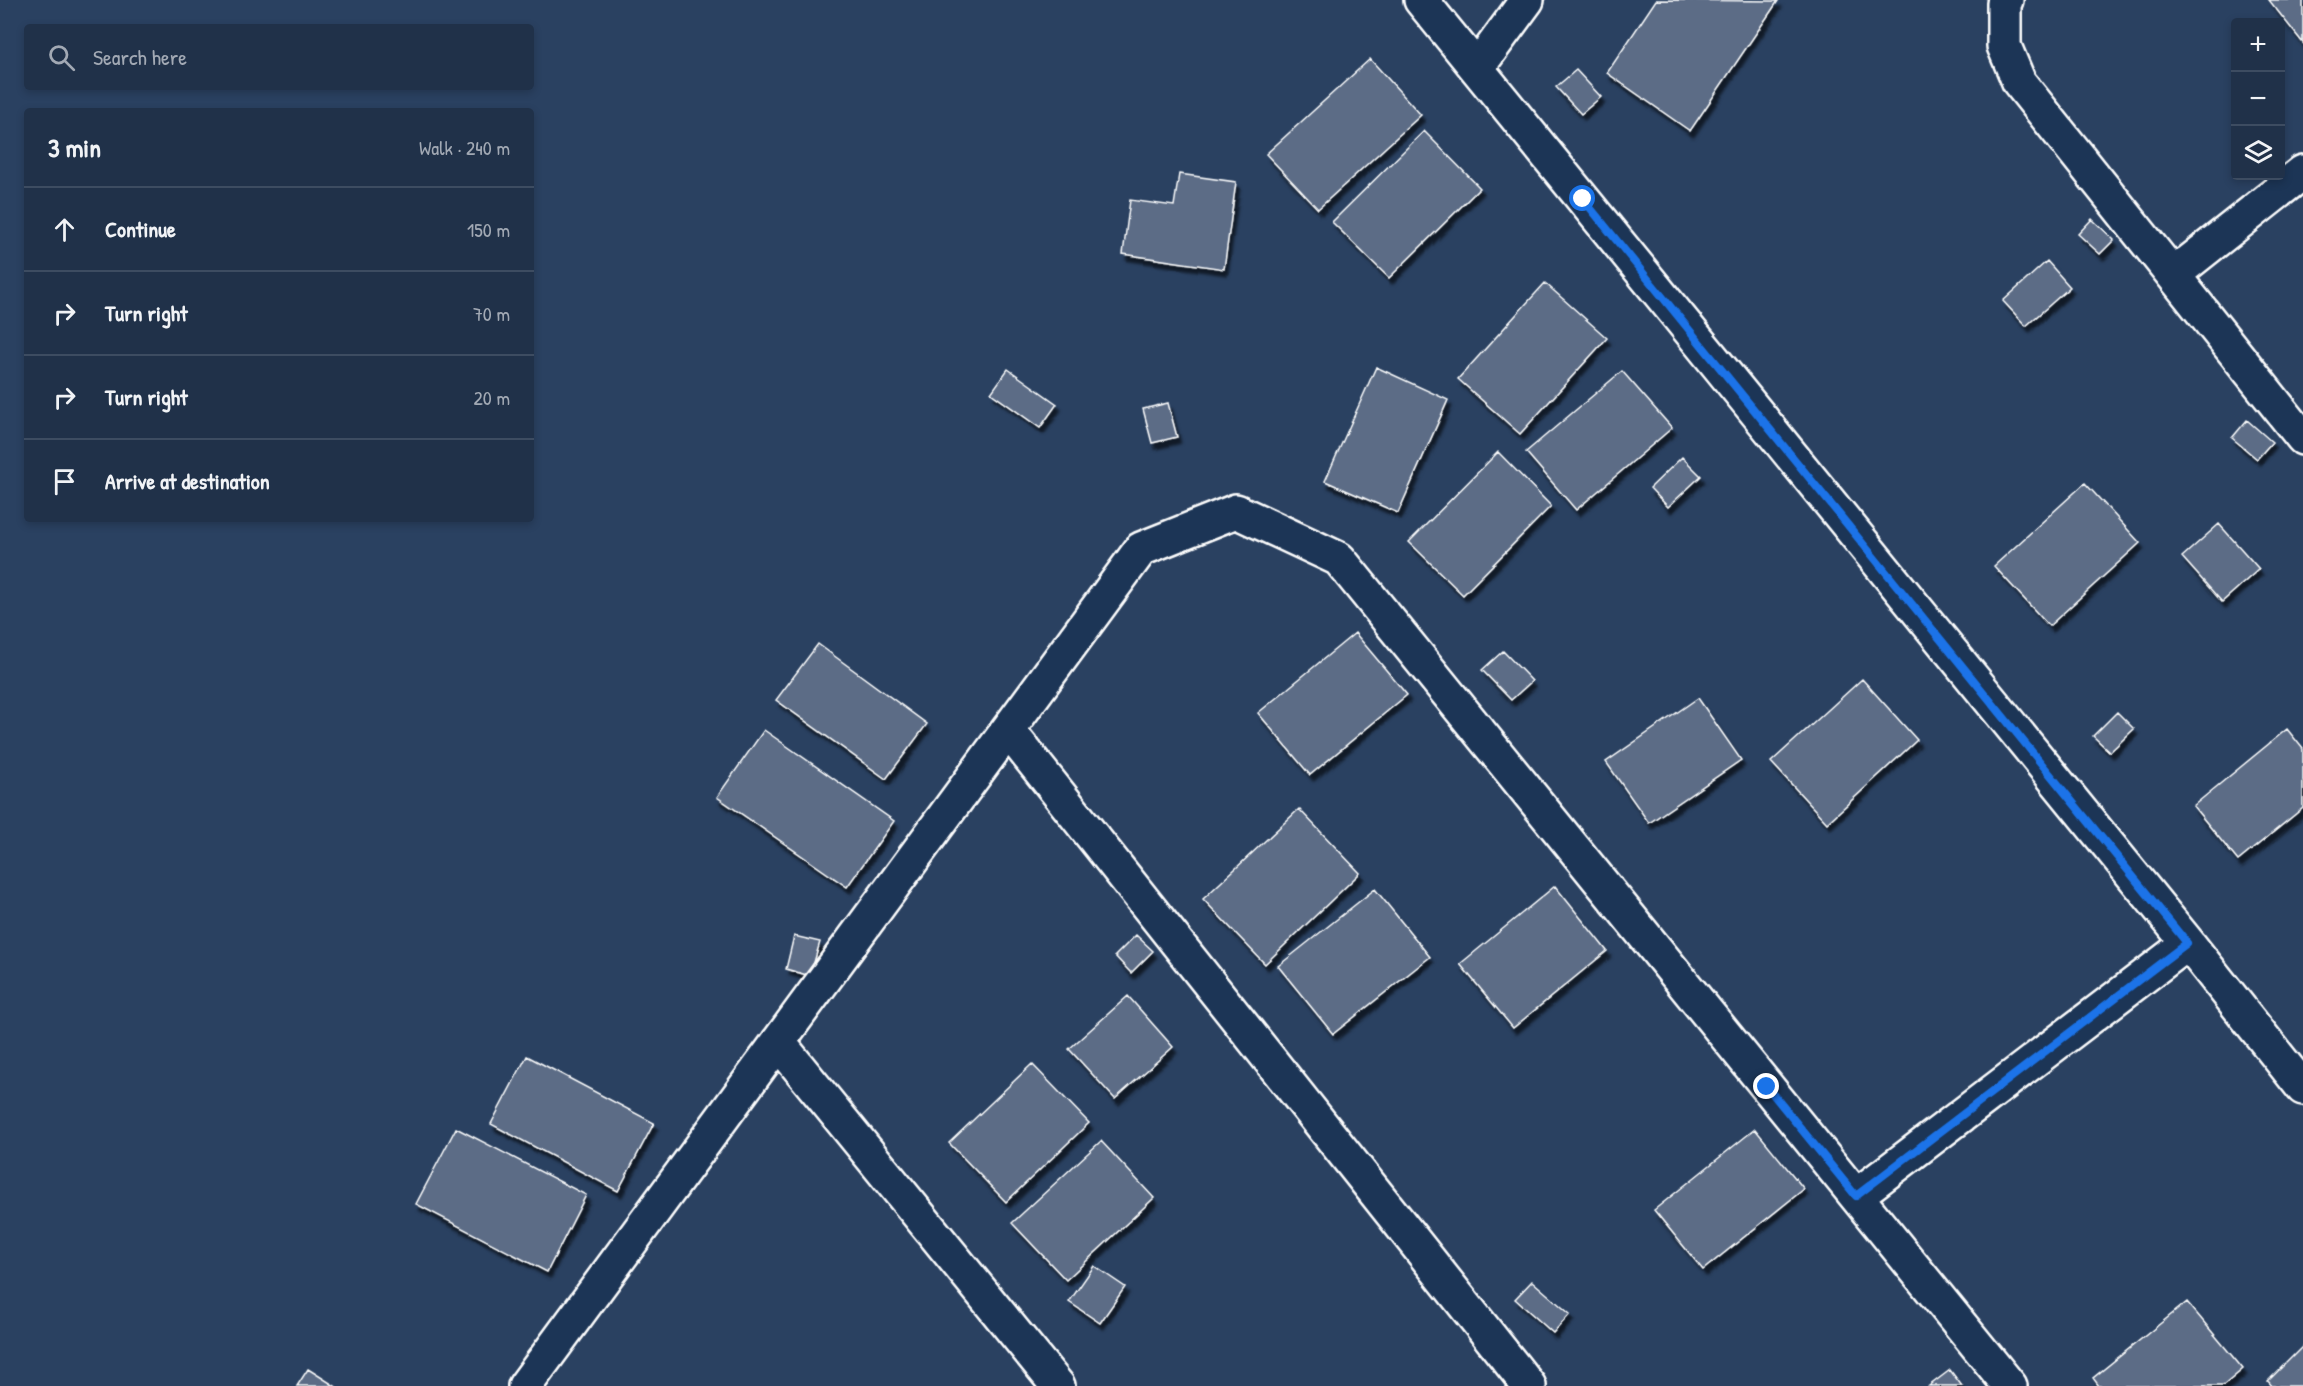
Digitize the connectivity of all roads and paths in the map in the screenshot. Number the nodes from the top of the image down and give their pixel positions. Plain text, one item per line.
1 (1421, 0) edge
2 (1527, 0) edge
3 (2006, 0) edge
4 (1477, 68) junction
5 (2303, 172) edge
6 (2173, 275) junction
7 (2303, 438) edge
8 (1008, 730) junction
9 (2187, 943) junction
10 (778, 1042) junction
11 (2303, 1088) edge
12 (1856, 1196) junction
13 (525, 1386) edge
14 (1058, 1386) edge
15 (1529, 1386) edge
16 (2010, 1386) edge

1 - 4 street
2 - 4 street
3 - 6 street
4 - 9 street
5 - 6 street
6 - 7 street
8 - 10 street
8 - 12 street
8 - 15 street
9 - 11 street
9 - 12 street
10 - 13 street
10 - 14 street
12 - 16 street

